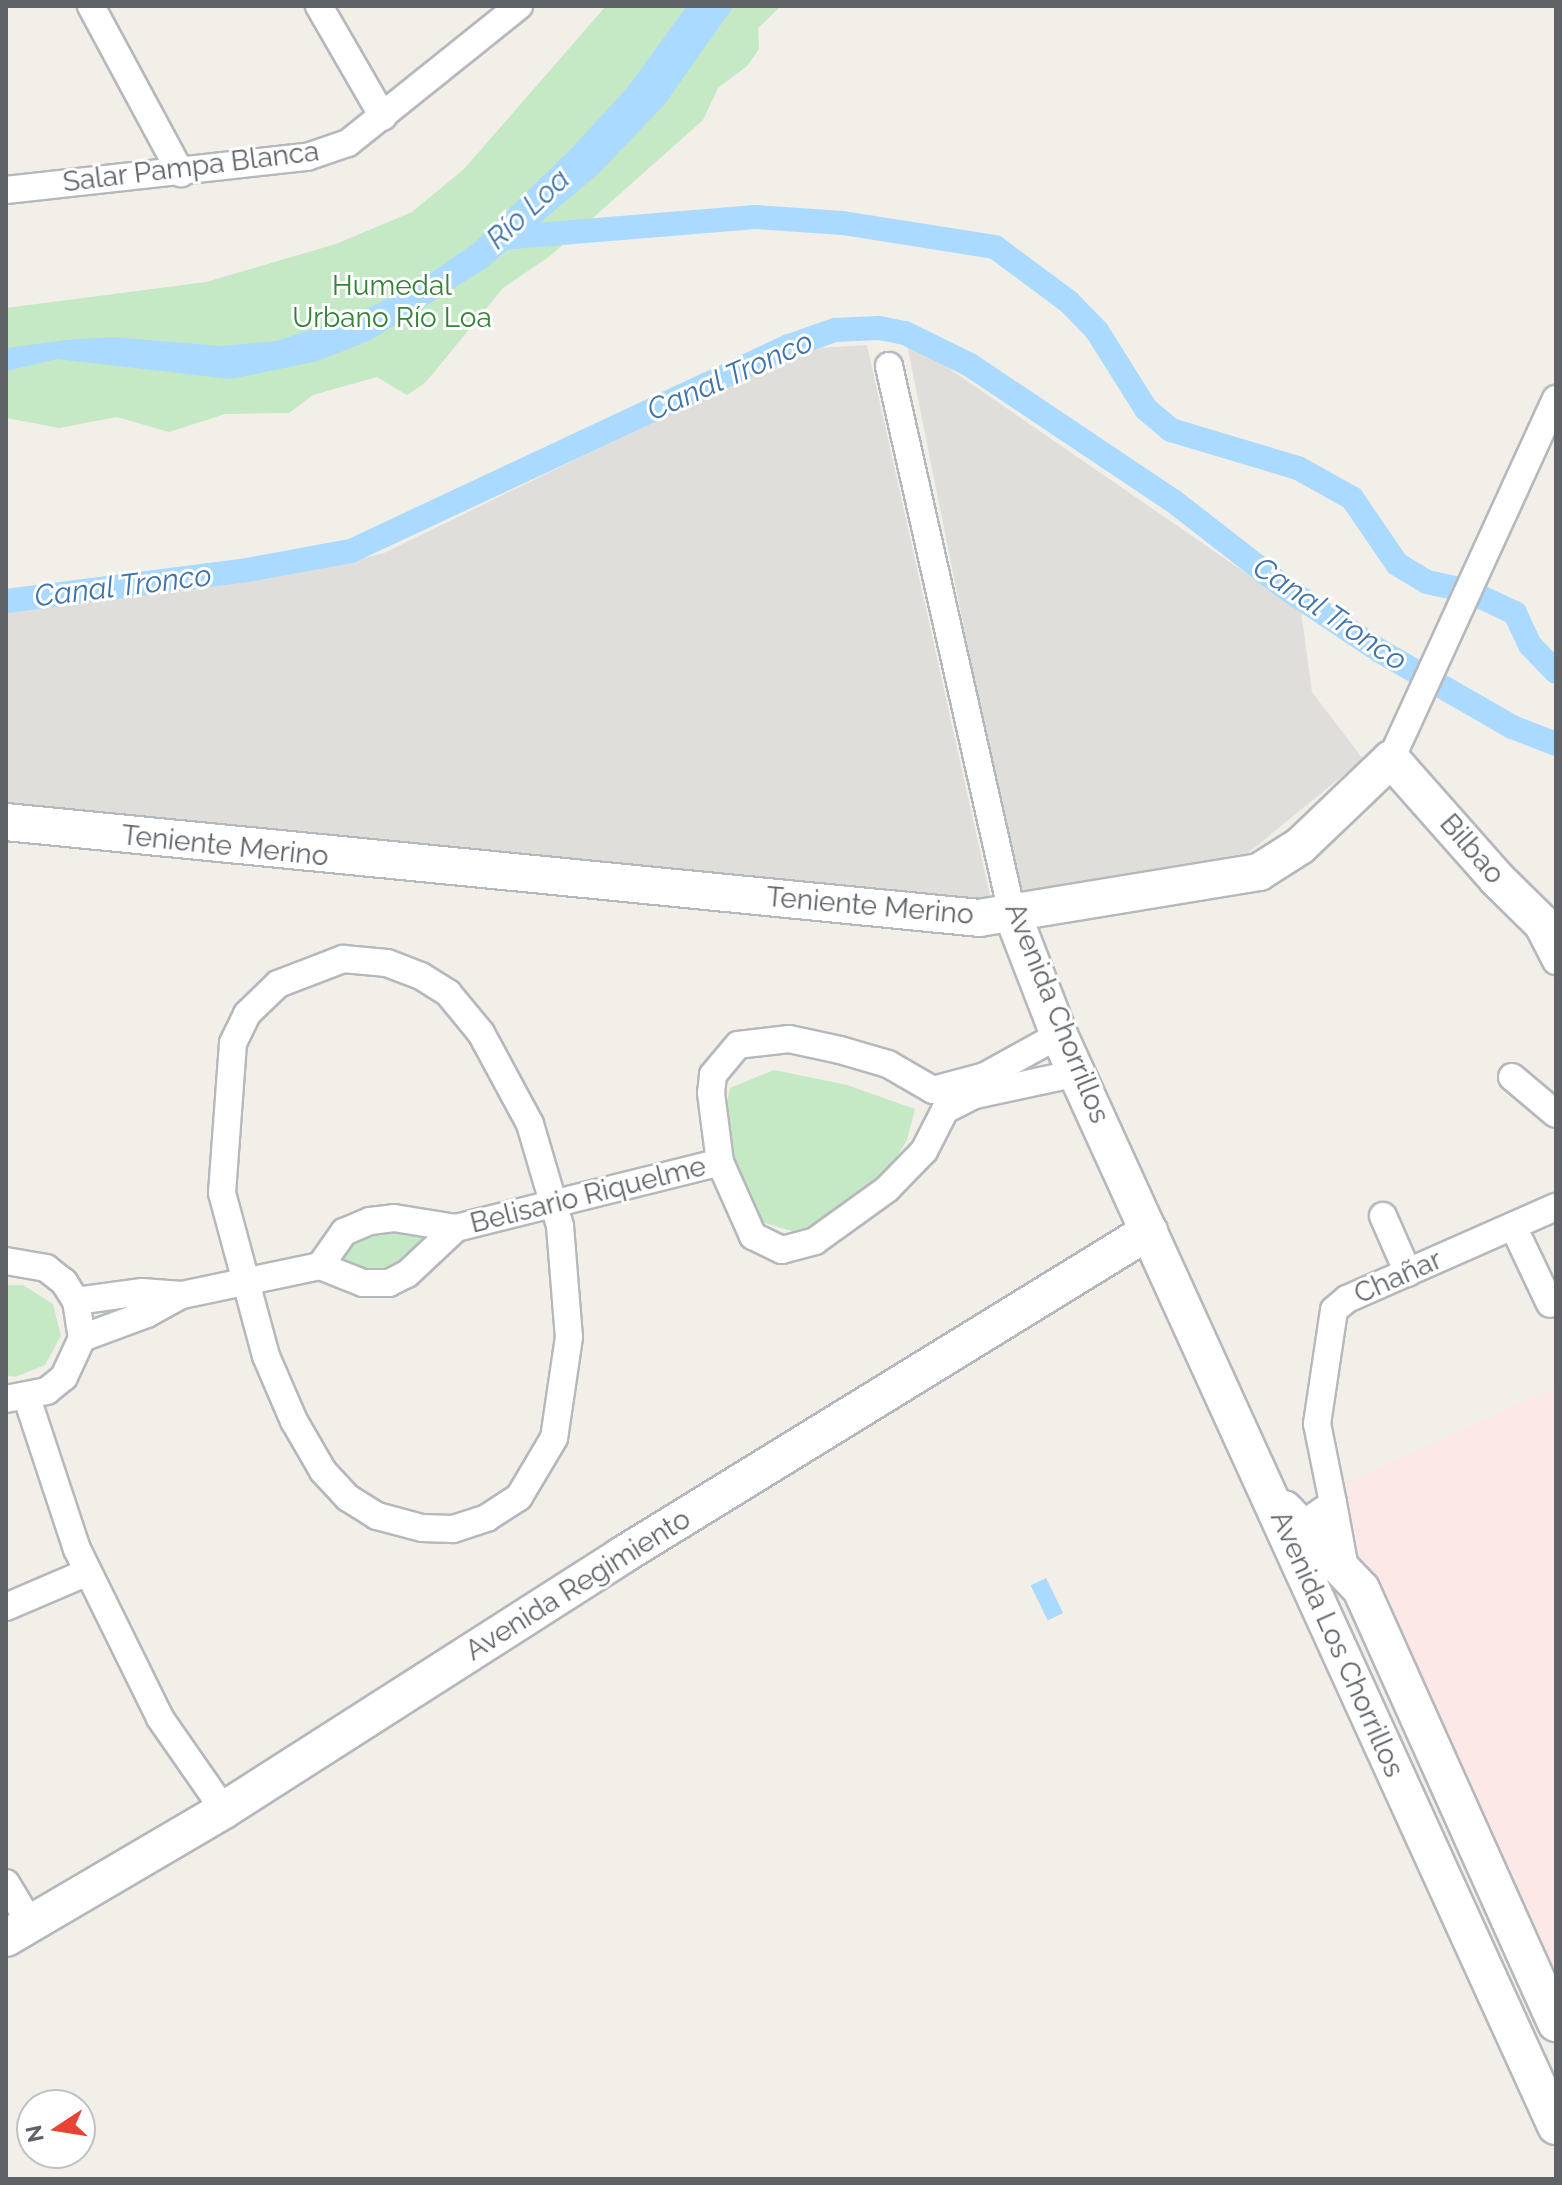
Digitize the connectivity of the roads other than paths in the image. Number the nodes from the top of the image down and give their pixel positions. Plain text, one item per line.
1 (91, 6) edge
2 (319, 6) edge
3 (519, 6) edge
4 (383, 117) junction
5 (181, 173) junction
6 (6, 190) edge
7 (889, 366) dead end
8 (1556, 399) edge
9 (1391, 759) junction
10 (6, 822) edge
11 (1012, 913) junction
12 (1545, 928) edge
13 (1556, 961) edge
14 (1059, 1035) junction
15 (1078, 1073) junction
16 (1512, 1077) dead end
17 (933, 1090) junction
18 (1556, 1114) edge
19 (939, 1117) junction
20 (720, 1162) junction
21 (556, 1206) junction
22 (1556, 1207) edge
23 (1383, 1216) dead end
24 (1513, 1226) junction
25 (456, 1228) junction
26 (1149, 1231) junction
27 (6, 1261) edge
28 (320, 1266) junction
29 (1408, 1273) junction
30 (245, 1281) junction
31 (182, 1295) junction
32 (76, 1301) junction
33 (1550, 1304) dead end
34 (82, 1338) junction
35 (16, 1398) edge
36 (1269, 1495) junction
37 (1333, 1503) junction
38 (1302, 1525) junction
39 (88, 1572) junction
40 (1353, 1582) junction
41 (6, 1607) edge
42 (1326, 1621) junction
43 (224, 1810) junction
44 (6, 1883) edge
45 (18, 1930) edge
46 (1556, 2023) edge
47 (1556, 2126) edge

1 - 5 street
2 - 4 street
3 - 4 street, Salar Pampa Blanca
4 - 5 street, Salar Pampa Blanca
5 - 6 street, Salar Pampa Blanca
7 - 11 street, Avenida Chorrillos
8 - 9 street, Teniente Merino
9 - 11 street, Teniente Merino
9 - 12 street, Bilbao
10 - 11 street, Teniente Merino
11 - 14 street, Avenida Chorrillos
12 - 13 street
14 - 15 street, Avenida Chorrillos
14 - 17 street
15 - 19 street
15 - 26 street, Avenida Chorrillos
16 - 18 street
17 - 19 street
17 - 20 street, Belisario Riquelme
19 - 20 street, Belisario Riquelme
20 - 21 street, Belisario Riquelme
21 - 25 street, Belisario Riquelme
21 - 30 street
21 - 30 street
22 - 24 street, Chañar
23 - 29 street
24 - 29 street, Chañar
24 - 33 street
25 - 28 street, Belisario Riquelme
25 - 28 street, Belisario Riquelme
26 - 36 street, Avenida Chorrillos
26 - 43 street, Avenida Regimiento
27 - 32 street
28 - 30 street
29 - 37 street, Chañar
30 - 31 street
31 - 32 street
31 - 34 street
32 - 34 street
34 - 35 street
35 - 39 street
36 - 38 street, Avenida Los Chorrillos
36 - 42 street, Avenida Los Chorrillos
37 - 38 street
37 - 40 street, Chañar
38 - 40 street, Avenida Los Chorrillos
39 - 41 street
39 - 43 street
40 - 42 street
40 - 46 street, Avenida Los Chorrillos
42 - 47 street, Avenida Los Chorrillos
43 - 45 street, Avenida Regimiento
44 - 45 street

